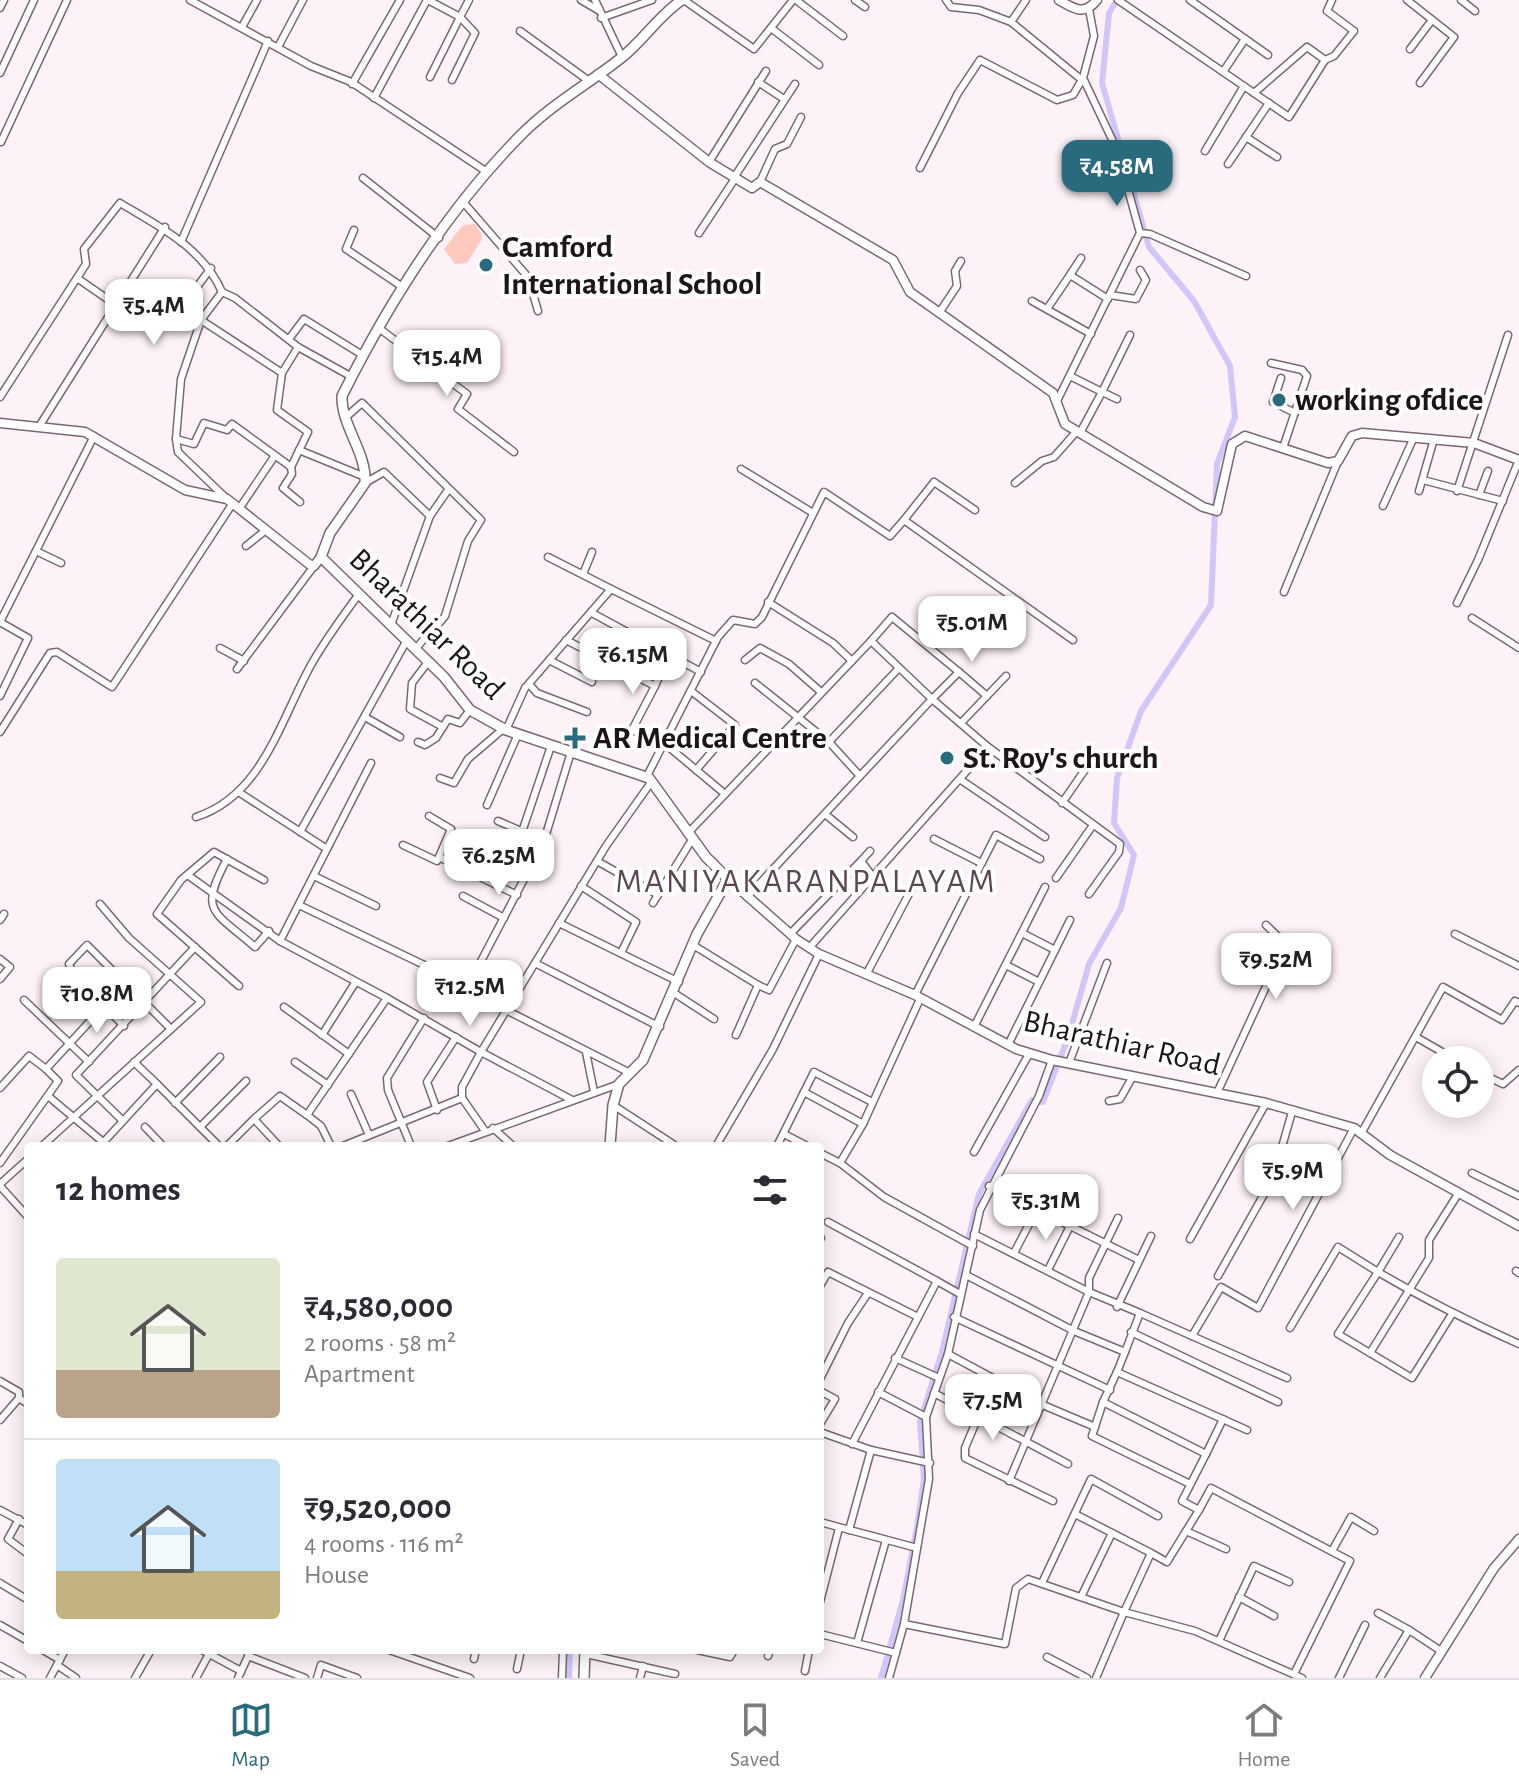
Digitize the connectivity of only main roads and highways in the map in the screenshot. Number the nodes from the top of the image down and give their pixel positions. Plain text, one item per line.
1 (677, 1) edge
2 (610, 1142) edge
3 (586, 1654) edge
4 (584, 1678) edge

1 - 2 main road, Bharathiar Road
3 - 4 main road

